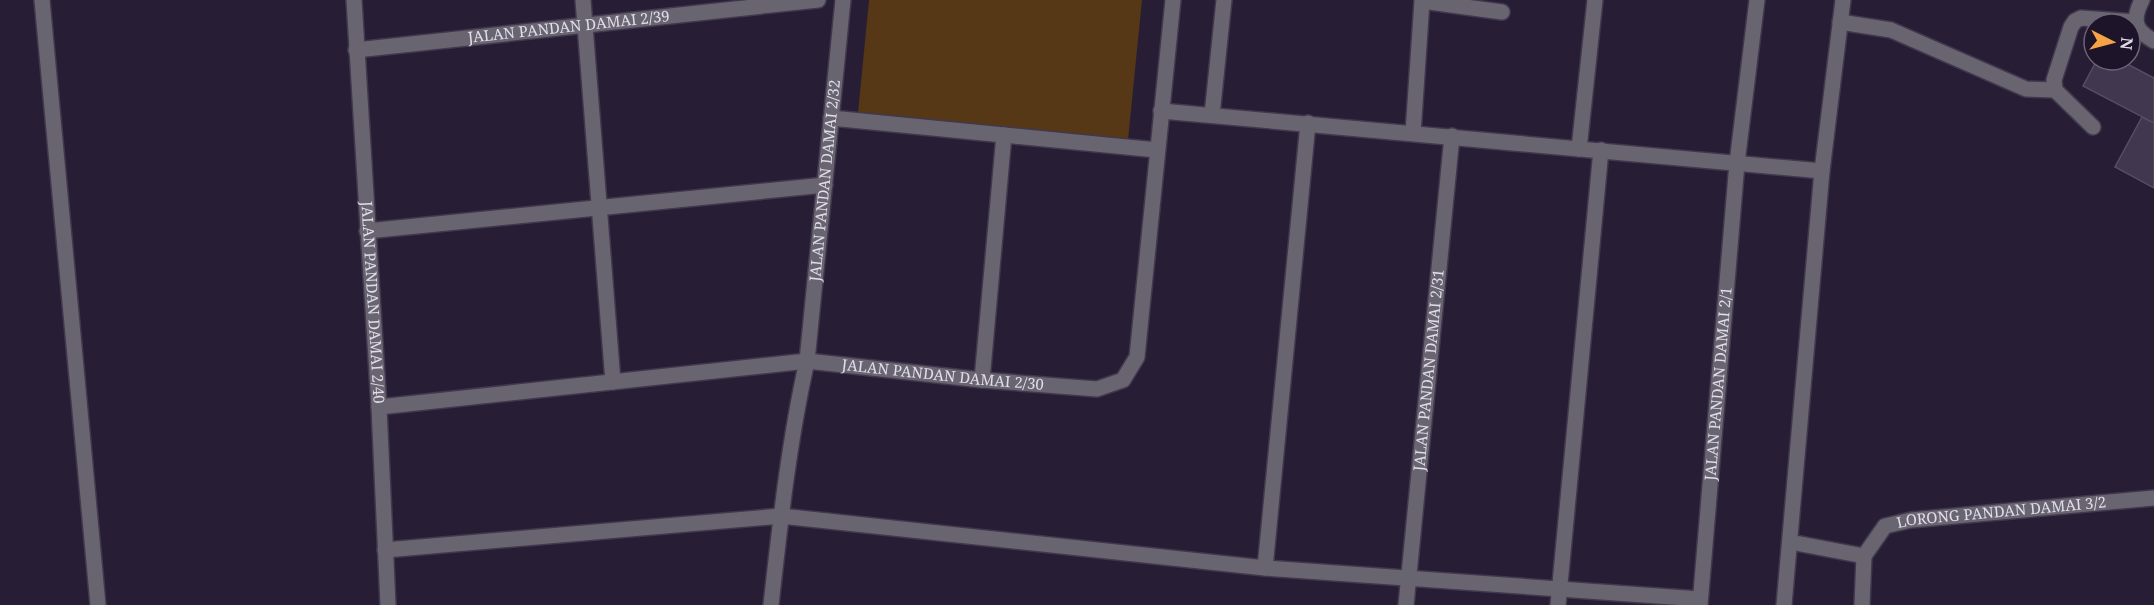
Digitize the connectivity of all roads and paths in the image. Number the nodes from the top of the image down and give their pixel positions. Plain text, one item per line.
1 (42, 0) edge
2 (354, 0) edge
3 (584, 0) edge
4 (818, 0) edge
5 (843, 0) edge
6 (1173, 0) edge
7 (1224, 0) edge
8 (1422, 0) edge
9 (1595, 0) edge
10 (1758, 0) edge
11 (1843, 0) edge
12 (1502, 12) dead end
13 (2082, 18) edge
14 (1840, 22) junction
15 (584, 25) junction
16 (356, 50) junction
17 (2055, 90) junction
18 (1161, 111) junction
19 (1212, 115) junction
20 (831, 118) junction
21 (1308, 123) junction
22 (2093, 126) dead end
23 (1413, 133) junction
24 (1004, 135) junction
25 (1452, 136) junction
26 (1579, 149) junction
27 (1156, 150) junction
28 (1600, 150) junction
29 (1737, 164) junction
30 (1822, 171) junction
31 (825, 185) junction
32 (598, 207) junction
33 (368, 231) junction
34 (807, 361) junction
35 (982, 380) junction
36 (614, 382) junction
37 (379, 406) junction
38 (2154, 498) edge
39 (781, 516) junction
40 (1790, 542) junction
41 (385, 550) junction
42 (1864, 556) junction
43 (1265, 568) junction
44 (1409, 578) junction
45 (1560, 589) junction
46 (1700, 602) edge
47 (98, 605) edge
48 (388, 605) edge
49 (771, 605) edge
50 (1406, 605) edge
51 (1558, 605) edge
52 (1784, 605) edge
53 (1862, 605) edge

1 - 47 street
2 - 16 street, JALAN PANDAN DAMAI 2/40
3 - 15 street
4 - 15 street, JALAN PANDAN DAMAI 2/39
5 - 20 street, JALAN PANDAN DAMAI 2/32
6 - 18 street, JALAN PANDAN DAMAI 2/30
7 - 19 street
8 - 12 street
8 - 23 street
9 - 26 street
10 - 29 street, JALAN PANDAN DAMAI 2/1
11 - 14 street
13 - 17 street
14 - 17 street
14 - 30 street
15 - 16 street, JALAN PANDAN DAMAI 2/39
15 - 32 street
16 - 33 street, JALAN PANDAN DAMAI 2/40
17 - 22 street
18 - 19 street
18 - 27 street, JALAN PANDAN DAMAI 2/30
19 - 21 street
20 - 24 street
20 - 31 street, JALAN PANDAN DAMAI 2/32
21 - 23 street
21 - 43 street
23 - 25 street
24 - 27 street
24 - 35 street
25 - 26 street
25 - 44 street, JALAN PANDAN DAMAI 2/31
26 - 28 street
27 - 35 street, JALAN PANDAN DAMAI 2/30
28 - 29 street
28 - 45 street
29 - 30 street
29 - 46 street, JALAN PANDAN DAMAI 2/1
30 - 40 street
31 - 32 street
31 - 34 street, JALAN PANDAN DAMAI 2/32
32 - 33 street
32 - 36 street
33 - 37 street, JALAN PANDAN DAMAI 2/40
34 - 35 street, JALAN PANDAN DAMAI 2/30
34 - 36 street, JALAN PANDAN DAMAI 2/30
34 - 39 street, JALAN PANDAN DAMAI 2/32
36 - 37 street, JALAN PANDAN DAMAI 2/30
37 - 41 street, JALAN PANDAN DAMAI 2/40
38 - 42 street, LORONG PANDAN DAMAI 3/2
39 - 41 street
39 - 43 street
39 - 49 street, JALAN PANDAN DAMAI 2/32
40 - 42 street
40 - 52 street
41 - 48 street, JALAN PANDAN DAMAI 2/40
42 - 53 street
43 - 44 street
44 - 45 street
44 - 50 street, JALAN PANDAN DAMAI 2/31
45 - 46 street
45 - 51 street

